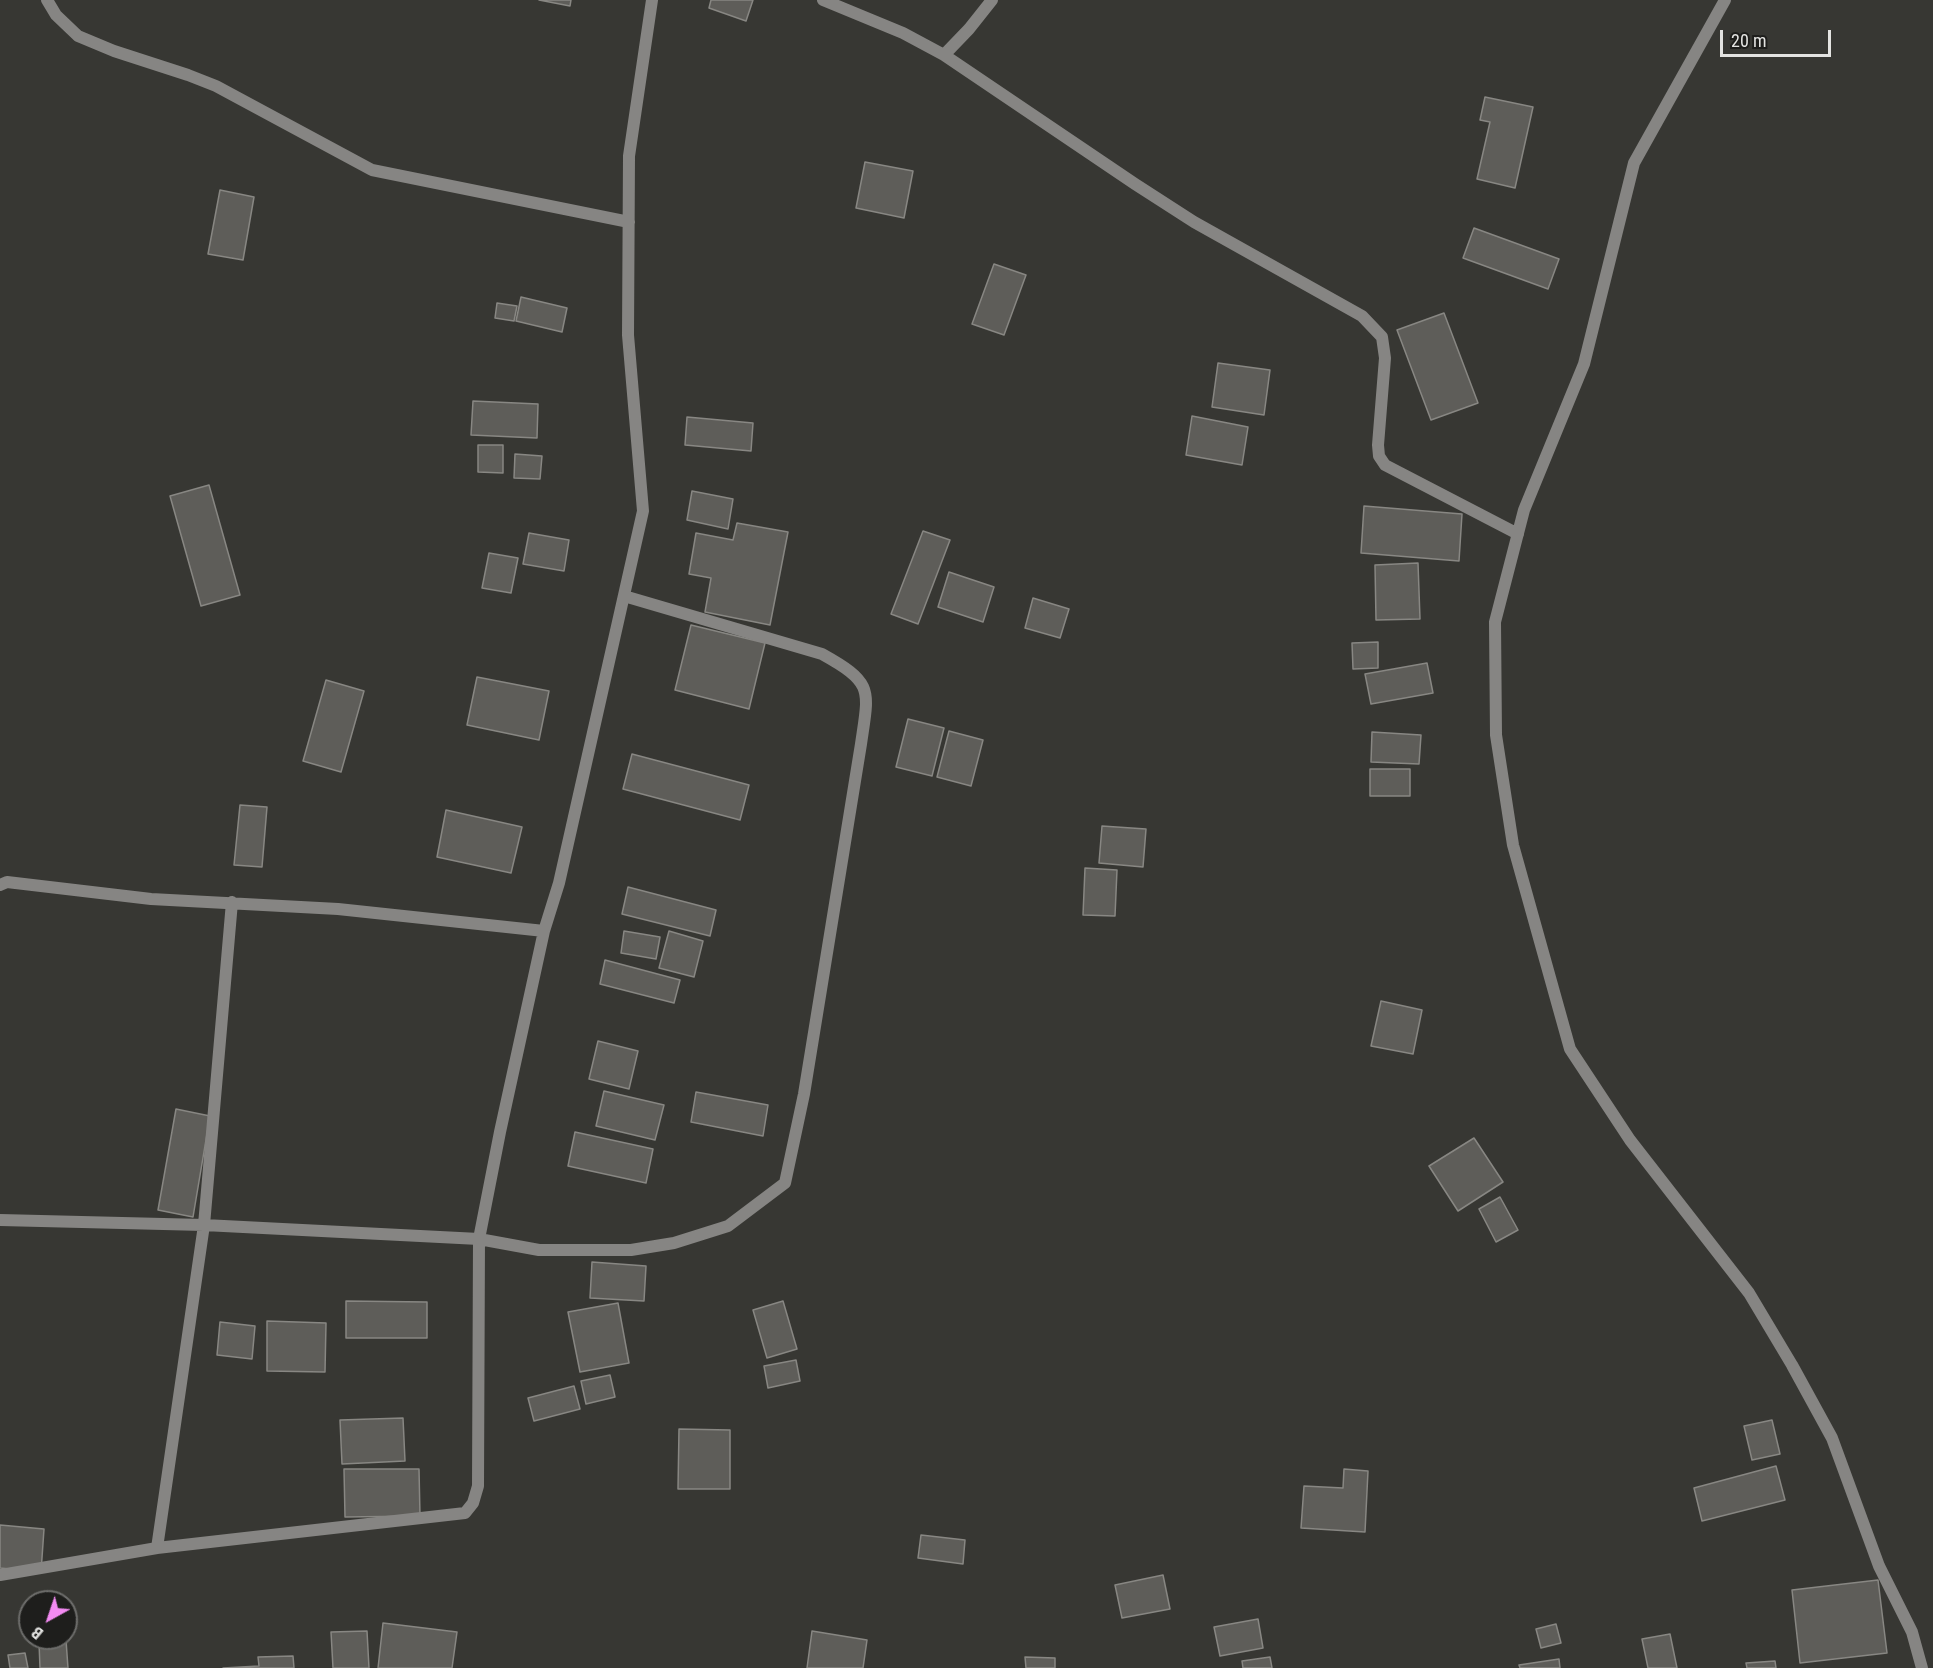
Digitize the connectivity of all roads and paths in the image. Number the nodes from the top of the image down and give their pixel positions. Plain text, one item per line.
1 (47, 0) edge
2 (652, 0) edge
3 (823, 0) edge
4 (992, 0) edge
5 (1725, 0) edge
6 (944, 55) junction
7 (629, 222) junction
8 (1518, 534) junction
9 (624, 596) junction
10 (0, 885) edge
11 (232, 902) junction
12 (544, 931) junction
13 (0, 1220) edge
14 (204, 1225) junction
15 (479, 1239) junction
16 (157, 1548) junction
17 (0, 1575) edge
18 (1922, 1668) edge

1 - 7 street
2 - 7 street
3 - 6 street
4 - 6 street
5 - 8 street
6 - 8 street
7 - 9 street
8 - 18 street
9 - 12 street
9 - 15 street
10 - 11 street
11 - 12 street
11 - 14 street
12 - 15 street
13 - 14 street
14 - 15 street
14 - 16 street
15 - 16 street
16 - 17 street

